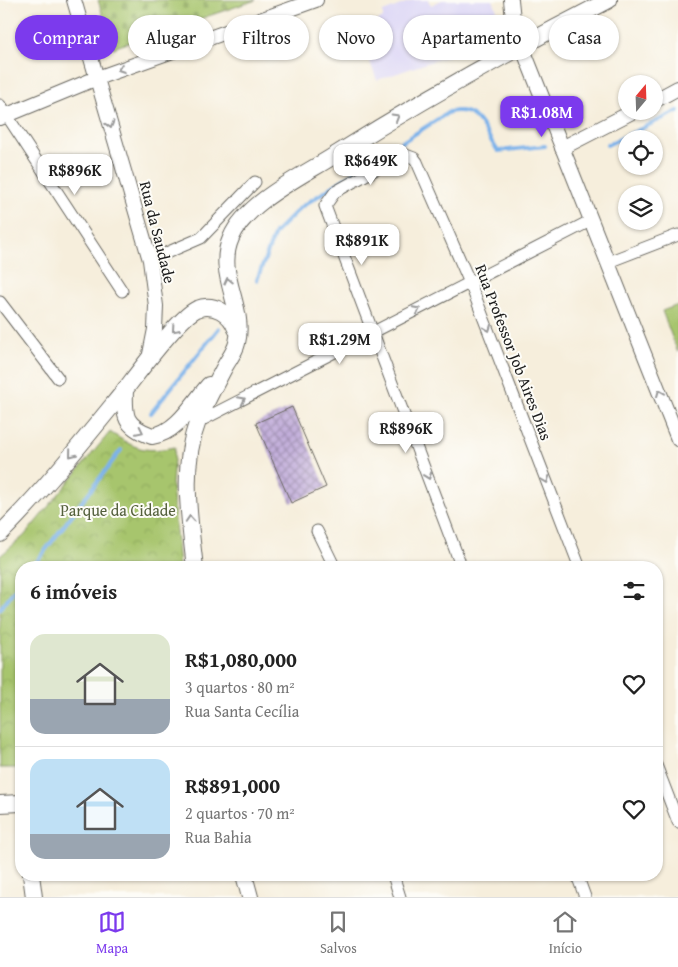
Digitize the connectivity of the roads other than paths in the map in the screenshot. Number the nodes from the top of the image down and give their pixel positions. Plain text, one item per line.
1 (74, 0) edge
2 (316, 0) edge
3 (510, 0) edge
4 (609, 0) edge
5 (512, 15) edge
6 (539, 35) edge
7 (494, 60) edge
8 (528, 60) edge
9 (97, 78) junction
10 (678, 88) edge
11 (663, 96) edge
12 (2, 113) edge
13 (618, 119) edge
14 (562, 148) junction
15 (255, 182) dead end
16 (590, 221) junction
17 (678, 236) edge
18 (150, 260) junction
19 (608, 262) junction
20 (470, 283) junction
21 (122, 291) dead end
22 (0, 302) edge
23 (374, 332) junction
24 (238, 333) junction
25 (148, 359) junction
26 (224, 368) junction
27 (58, 378) dead end
28 (125, 389) junction
29 (198, 422) junction
30 (678, 439) edge
31 (317, 531) dead end
32 (0, 534) edge
33 (195, 561) edge
34 (332, 561) edge
35 (459, 561) edge
36 (577, 561) edge
37 (663, 783) edge
38 (15, 803) edge
39 (0, 804) edge
40 (678, 822) edge
41 (32, 881) edge
42 (246, 881) edge
43 (395, 881) edge
44 (579, 881) edge
45 (34, 897) edge
46 (250, 897) edge
47 (400, 897) edge
48 (585, 897) edge

1 - 9 street, Rua da Saudade
2 -> 9 street
3 - 5 street
4 - 6 main road
24 -> 7 main road
8 - 14 street
9 - 12 street
9 -> 18 street, Rua da Saudade
10 - 11 street
12 - 21 street
13 - 14 street
14 - 16 street
15 - 18 street
16 - 19 street
16 - 20 street
17 - 19 street
18 - 25 street, Rua da Saudade
30 -> 19 street
23 -> 20 street
20 - 23 street, Rua Professor Job Aires Dias
20 -> 36 street, Rua Professor Job Aires Dias
22 - 27 street
29 -> 23 street
23 -> 35 street
24 -> 25 main road
24 - 26 main road
25 - 28 main road
28 -> 26 main road
26 - 29 main road
28 -> 32 main road
33 -> 29 main road
31 - 34 street
37 - 40 street
38 - 39 main road
41 - 45 main road
42 - 46 main road
43 - 47 street
44 - 48 street

